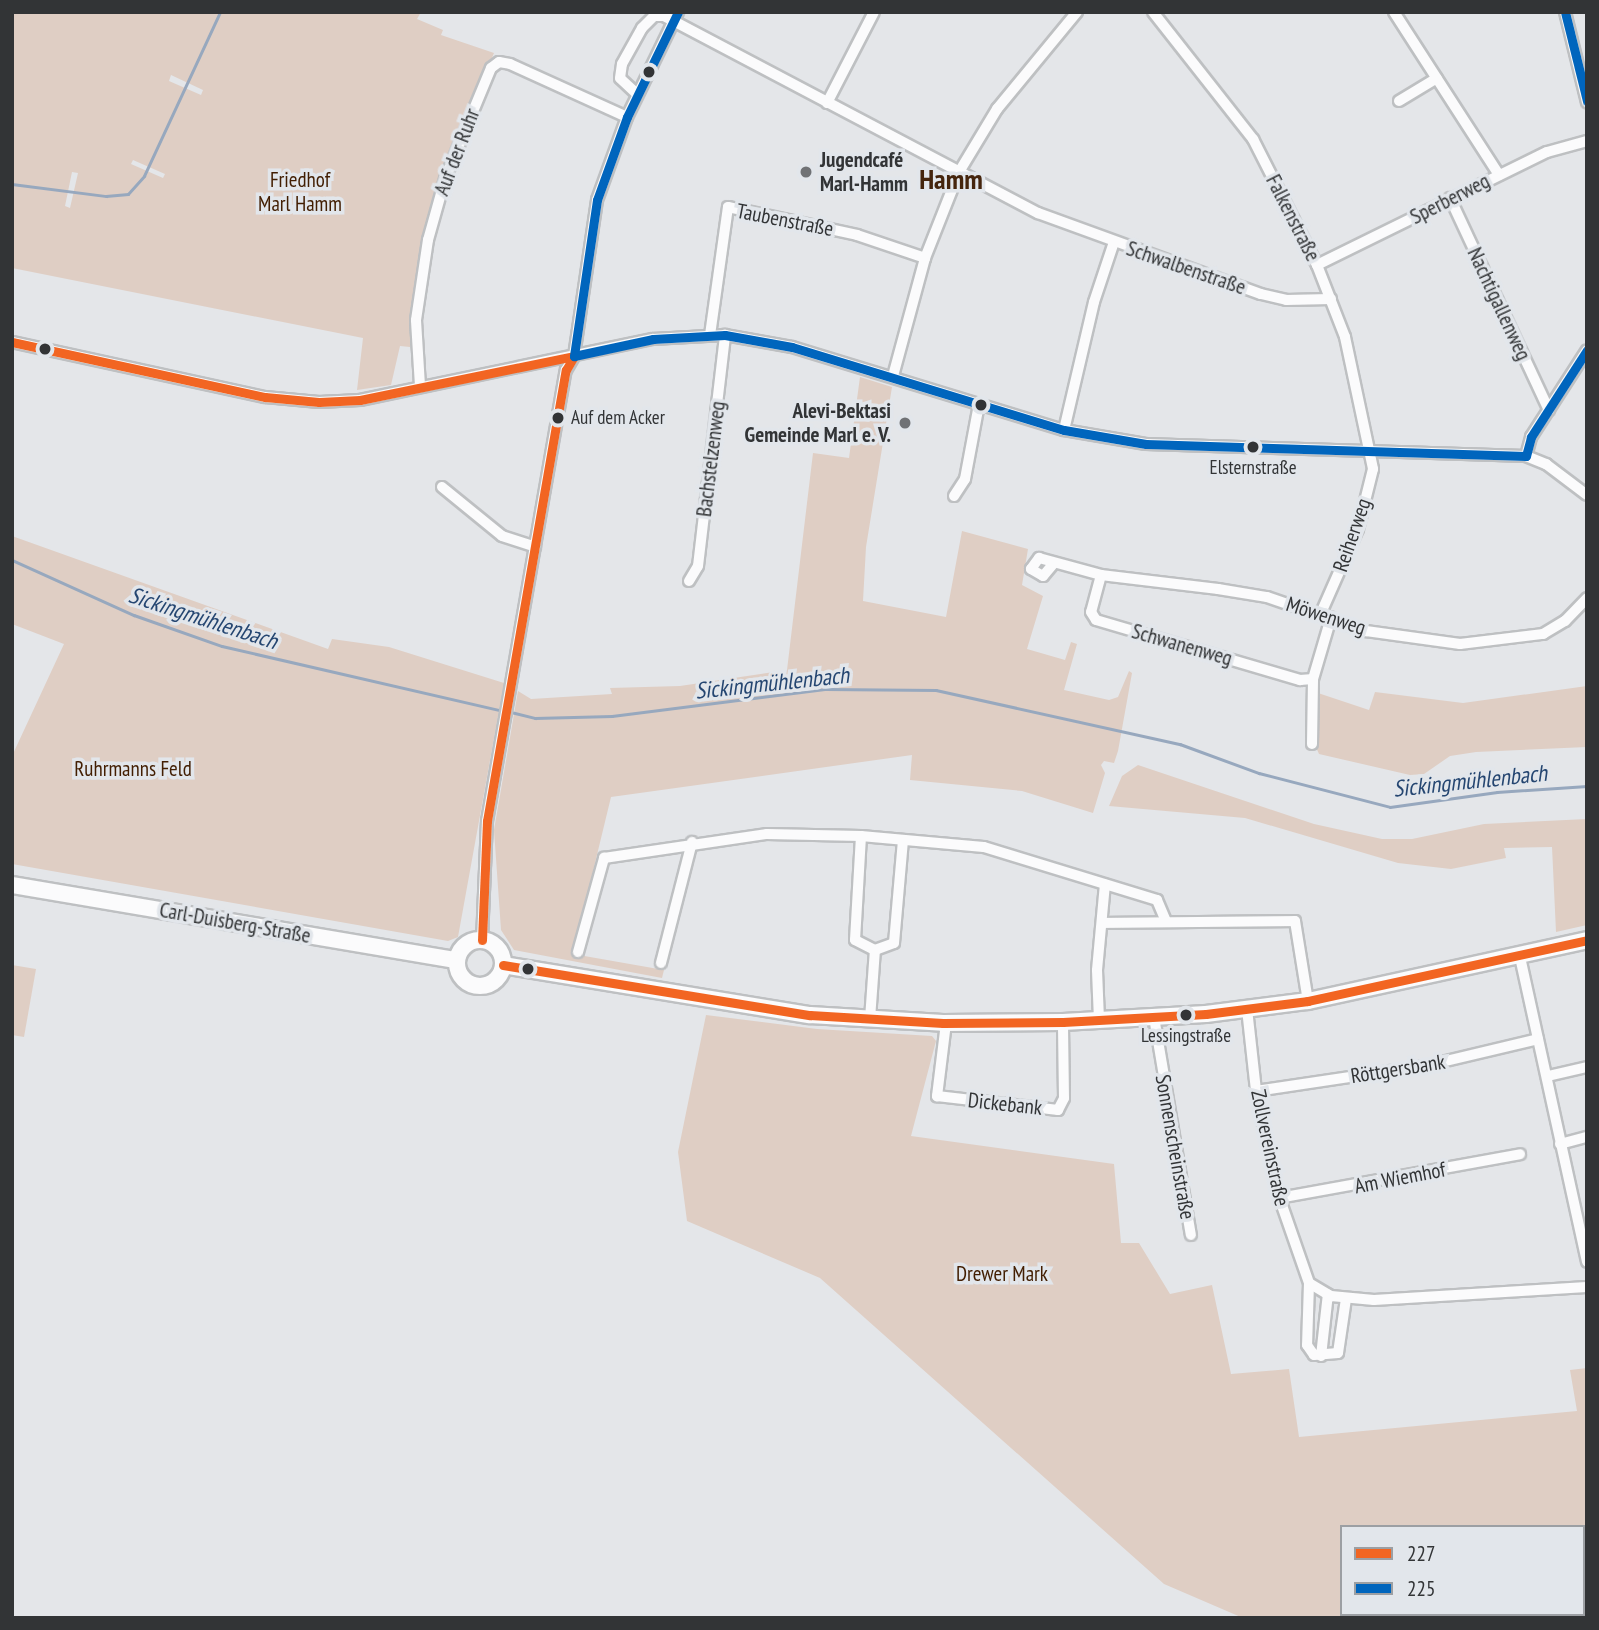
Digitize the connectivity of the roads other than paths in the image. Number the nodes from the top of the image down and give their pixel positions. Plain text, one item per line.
1 (874, 12) edge
2 (1077, 12) edge
3 (1153, 12) edge
4 (1394, 12) edge
5 (1565, 12) edge
6 (676, 17) edge
7 (1437, 78) junction
8 (638, 94) junction
9 (1399, 101) dead end
10 (1587, 102) edge
11 (827, 103) junction
12 (627, 117) junction
13 (1587, 141) edge
14 (959, 172) junction
15 (1499, 175) junction
16 (1450, 198) junction
17 (1114, 242) junction
18 (925, 258) junction
19 (1317, 265) junction
20 (1331, 299) junction
21 (710, 335) junction
22 (724, 335) junction
23 (12, 342) edge
24 (1587, 350) edge
25 (574, 355) junction
26 (893, 376) junction
27 (420, 386) junction
28 (979, 404) junction
29 (1549, 410) junction
30 (1064, 430) junction
31 (1372, 454) junction
32 (1526, 456) junction
33 (442, 487) dead end
34 (1587, 495) edge
35 (954, 496) dead end
36 (535, 547) junction
37 (1054, 563) dead end
38 (1101, 575) junction
39 (689, 582) dead end
40 (1587, 597) edge
41 (1326, 616) junction
42 (1314, 679) junction
43 (1312, 744) dead end
44 (861, 836) junction
45 (903, 839) junction
46 (692, 842) junction
47 (1105, 884) junction
48 (12, 885) edge
49 (1166, 921) junction
50 (1102, 923) junction
51 (482, 940) junction
52 (1587, 940) edge
53 (875, 950) junction
54 (578, 952) dead end
55 (1520, 957) junction
56 (457, 960) junction
57 (661, 963) dead end
58 (503, 965) junction
59 (1308, 1001) junction
60 (1247, 1009) junction
61 (1154, 1017) junction
62 (870, 1019) junction
63 (1099, 1020) junction
64 (1062, 1022) junction
65 (946, 1023) junction
66 (1538, 1039) junction
67 (1587, 1067) edge
68 (1548, 1076) junction
69 (1256, 1091) junction
70 (1587, 1137) edge
71 (1560, 1143) junction
72 (1520, 1154) dead end
73 (1279, 1198) junction
74 (1191, 1236) dead end
75 (1587, 1262) edge
76 (1309, 1283) junction
77 (1587, 1287) edge
78 (1328, 1294) junction
79 (1346, 1299) junction
80 (1321, 1356) junction

1 - 11 street
2 - 14 street
3 - 19 street, Falkenstraße
4 - 7 street
5 - 10 street
6 - 8 street
6 - 8 street
6 - 11 street, Schwalbenstraße
7 - 9 street
7 - 15 street
8 - 12 street
11 - 14 street, Schwalbenstraße
12 - 25 street
12 - 27 street, Auf der Ruhr
13 - 15 street, Sperberweg
14 - 17 street, Schwalbenstraße
14 - 18 street
15 - 16 street, Sperberweg
16 - 19 street, Sperberweg
16 - 29 street, Nachtigallenweg
17 - 20 street, Schwalbenstraße
17 - 30 street
18 - 21 street, Taubenstraße
18 - 26 street
19 - 20 street, Falkenstraße
20 - 31 street, Falkenstraße
21 - 22 street
21 - 25 street
22 - 26 street
22 - 39 street, Bachstelzenweg
23 - 27 street
24 - 29 street
25 - 27 street
25 - 36 street
26 - 28 street
28 - 30 street
28 - 35 street
29 - 32 street
30 - 31 street
31 - 32 street
31 - 41 street, Reiherweg
32 - 34 street
33 - 36 street
36 - 51 street
37 - 38 street, Möwenweg
38 - 41 street, Möwenweg
38 - 42 street, Schwanenweg
40 - 41 street, Möwenweg
41 - 42 street, Reiherweg
42 - 43 street, Reiherweg
44 - 45 street
44 - 46 street
44 - 53 street
45 - 47 street
45 - 53 street
46 - 54 street
46 - 57 street
47 - 49 street
47 - 50 street
48 - 56 main road, Carl-Duisberg-Straße
49 - 50 street
49 - 59 street
50 - 63 street
51 - 56 main road
51 - 58 main road
52 - 55 main road
53 - 62 street
55 - 59 main road
55 - 66 street
56 - 58 main road
58 - 62 main road
59 - 60 main road
60 - 61 main road
60 - 69 street, Zollvereinstraße
61 - 63 main road
61 - 74 street, Sonnenscheinstraße
62 - 65 main road
63 - 64 main road
64 - 65 main road
64 - 65 street, Dickebank
66 - 68 street
66 - 69 street, Röttgersbank
67 - 68 street
68 - 71 street
69 - 73 street, Zollvereinstraße
70 - 71 street
71 - 75 street
72 - 73 street, Am Wiemhof
73 - 76 street, Zollvereinstraße
76 - 78 street
76 - 80 street, Zollvereinstraße
77 - 79 street
78 - 79 street
78 - 80 street
79 - 80 street

